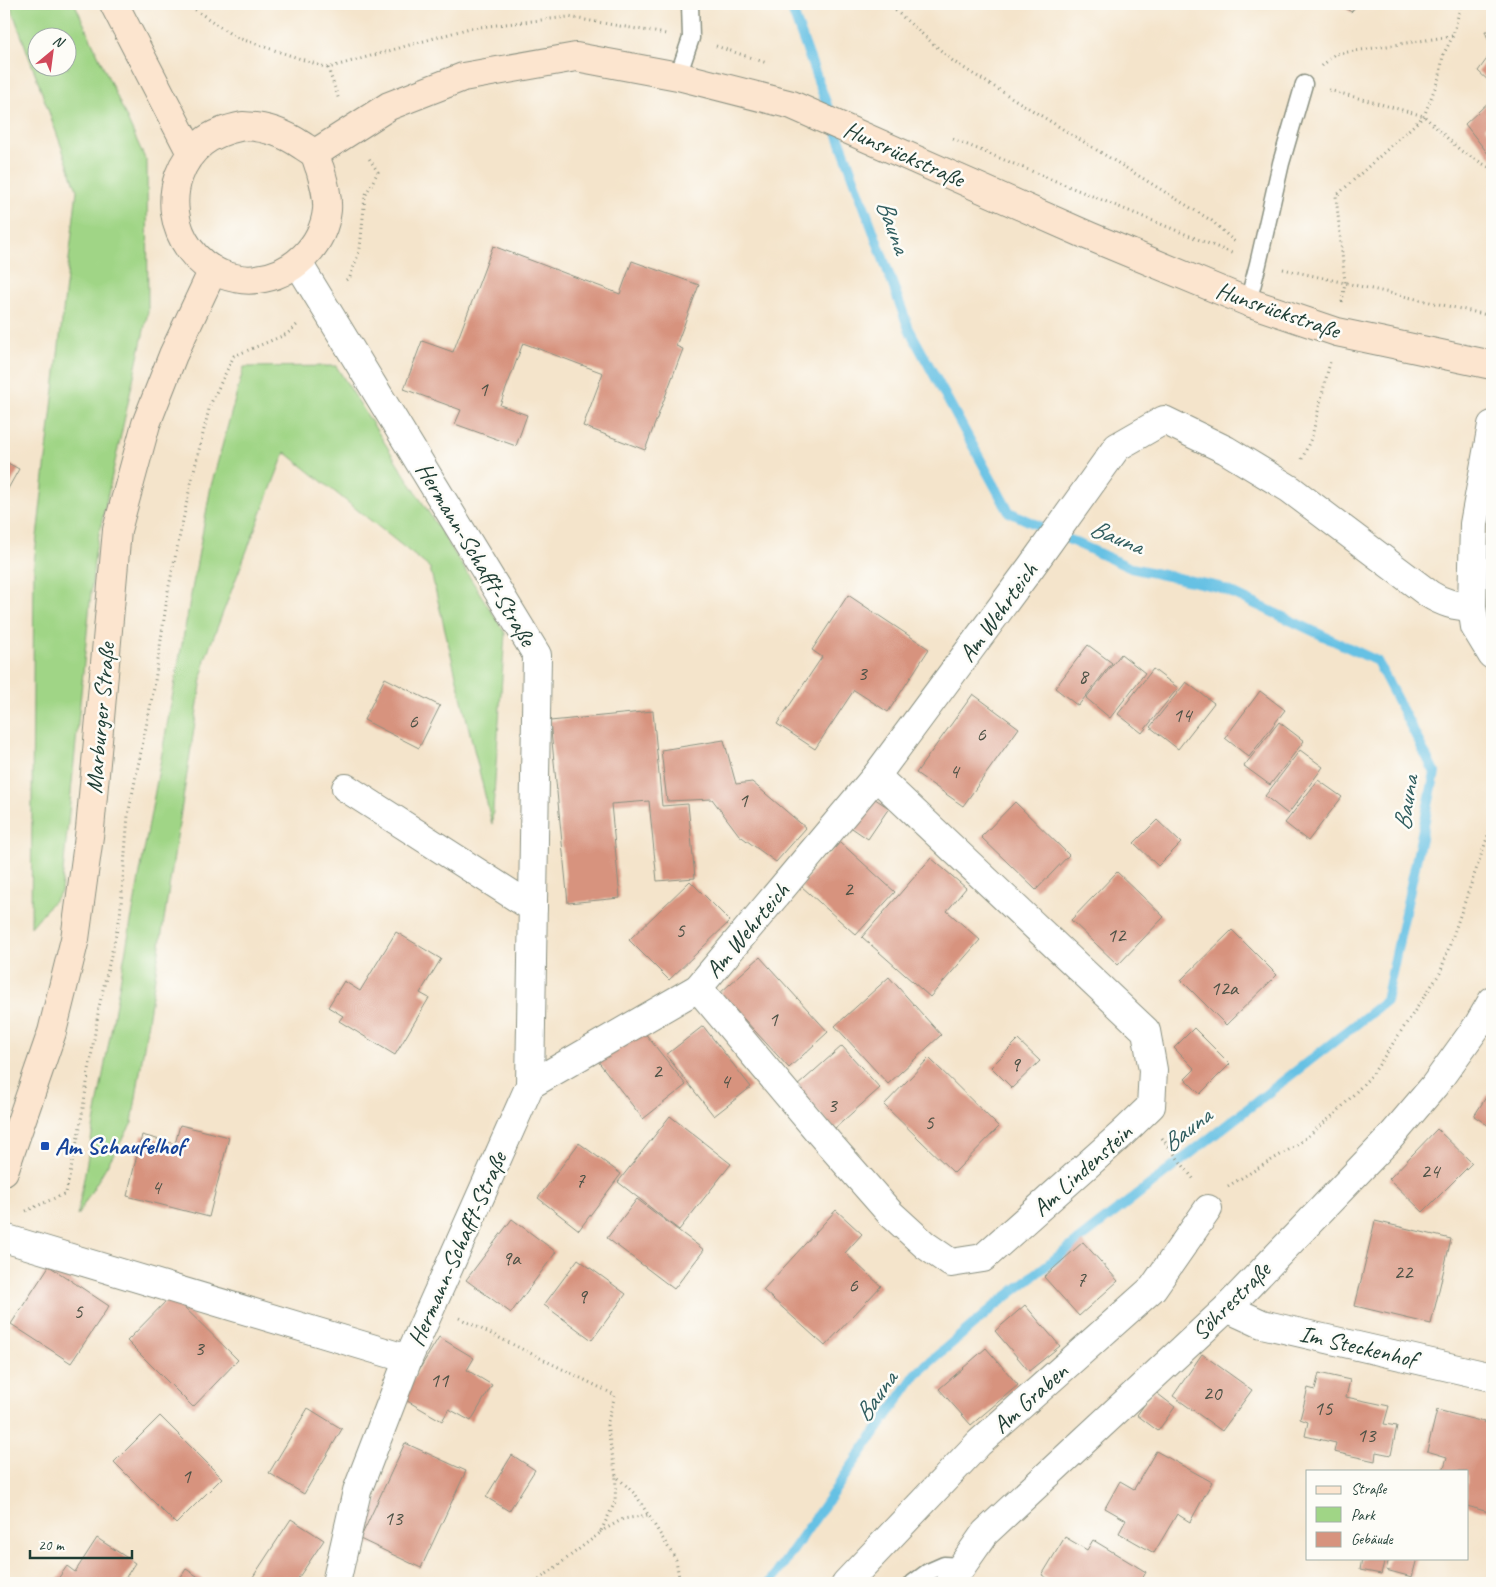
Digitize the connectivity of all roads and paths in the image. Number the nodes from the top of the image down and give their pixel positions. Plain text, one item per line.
1 (114, 4) edge
2 (187, 4) edge
3 (690, 4) edge
4 (888, 4) edge
5 (1461, 4) edge
6 (1453, 36) junction
7 (328, 68) dead end
8 (678, 76) junction
9 (1304, 84) junction
10 (1424, 116) junction
11 (946, 136) dead end
12 (191, 153) junction
13 (314, 154) junction
14 (1492, 169) edge
15 (298, 263) junction
16 (1258, 264) junction
17 (213, 270) junction
18 (1345, 282) junction
19 (321, 302) junction
20 (1248, 302) junction
21 (1492, 316) edge
22 (1330, 363) dead end
23 (1492, 365) edge
24 (1492, 425) edge
25 (1290, 490) junction
26 (1472, 607) junction
27 (1492, 655) edge
28 (876, 776) junction
29 (346, 788) dead end
30 (1492, 824) edge
31 (534, 908) junction
32 (698, 988) junction
33 (1492, 1000) edge
34 (530, 1085) junction
35 (1160, 1136) dead end
36 (4, 1171) edge
37 (1197, 1182) dead end
38 (1208, 1209) joint
39 (22, 1214) dead end
40 (4, 1238) edge
41 (432, 1304) junction
42 (1227, 1308) junction
43 (408, 1359) junction
44 (1492, 1377) edge
45 (616, 1476) junction
46 (648, 1515) junction
47 (600, 1533) junction
48 (956, 1575) edge
49 (336, 1583) edge
50 (535, 1583) edge
51 (680, 1583) edge
52 (846, 1583) edge
53 (913, 1583) edge

1 - 12 street
2 - 7 path
3 - 8 lane
4 - 16 path
5 - 6 path
6 - 9 path
6 - 10 path
8 - 13 street, Hunsrückstraße
8 - 20 street, Hunsrückstraße
9 - 10 path
9 - 16 lane
10 - 14 path
10 - 18 path
11 - 16 path
12 - 13 street
12 - 17 street
13 - 15 street
15 - 17 street
15 - 19 street, Hermann-Schafft-Straße
16 - 18 path
16 - 20 lane
17 - 36 street, Marburger Straße
18 - 21 path
19 - 31 street, Hermann-Schafft-Straße
19 - 39 path
20 - 23 street, Hunsrückstraße
22 - 25 path
24 - 26 street
25 - 26 street, Am Wehrteich
25 - 28 street, Am Wehrteich
26 - 27 street
28 - 32 street, Am Wehrteich
28 - 32 street, Am Lindenstein
29 - 31 street
30 - 38 path
31 - 34 street, Hermann-Schafft-Straße
32 - 34 street, Am Wehrteich
33 - 42 street, Söhrestraße
34 - 41 street, Hermann-Schafft-Straße
35 - 37 path
38 - 52 street, Am Graben
40 - 43 street
41 - 43 street, Hermann-Schafft-Straße
41 - 45 path
42 - 44 street, Im Steckenhof
42 - 48 street, Söhrestraße
43 - 49 street, Hermann-Schafft-Straße
45 - 46 path
45 - 47 path
46 - 47 path
46 - 51 path
47 - 50 path
48 - 53 lane

